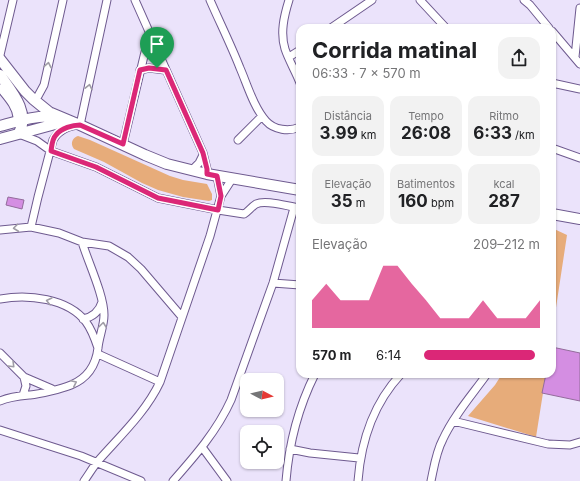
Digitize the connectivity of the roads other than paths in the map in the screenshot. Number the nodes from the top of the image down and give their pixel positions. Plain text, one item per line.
1 (13, 0) edge
2 (63, 0) edge
3 (107, 0) edge
4 (135, 0) edge
5 (210, 0) edge
6 (289, 0) edge
7 (372, 0) edge
8 (420, 0) edge
9 (524, 0) edge
10 (580, 8) edge
11 (337, 24) edge
12 (442, 24) edge
13 (546, 24) edge
14 (150, 34) junction
15 (556, 36) edge
16 (296, 53) edge
17 (0, 55) edge
18 (289, 57) junction
19 (574, 57) junction
20 (0, 59) edge
21 (580, 64) edge
22 (140, 70) junction
23 (166, 70) junction
24 (296, 74) edge
25 (0, 75) edge
26 (556, 84) edge
27 (0, 88) edge
28 (580, 89) edge
29 (11, 90) junction
30 (33, 99) junction
31 (49, 112) junction
32 (262, 116) junction
33 (61, 118) junction
34 (20, 120) junction
35 (76, 123) junction
36 (0, 126) edge
37 (296, 129) edge
38 (19, 134) junction
39 (0, 139) edge
40 (238, 140) dead end
41 (123, 144) junction
42 (556, 149) edge
43 (51, 151) junction
44 (203, 154) junction
45 (580, 158) edge
46 (192, 170) junction
47 (207, 174) junction
48 (217, 176) junction
49 (232, 179) junction
50 (296, 189) edge
51 (221, 196) junction
52 (296, 208) edge
53 (218, 210) junction
54 (296, 211) edge
55 (556, 215) edge
56 (580, 219) edge
57 (31, 227) junction
58 (0, 230) edge
59 (82, 242) junction
60 (273, 283) junction
61 (296, 285) edge
62 (0, 299) edge
63 (102, 302) junction
64 (182, 317) junction
65 (83, 318) junction
66 (98, 351) junction
67 (0, 353) edge
68 (24, 377) junction
69 (313, 378) edge
70 (398, 378) edge
71 (484, 378) edge
72 (160, 382) junction
73 (52, 390) junction
74 (23, 395) junction
75 (0, 401) edge
76 (453, 421) junction
77 (0, 430) edge
78 (580, 442) edge
79 (202, 447) junction
80 (290, 449) junction
81 (359, 458) junction
82 (97, 462) junction
83 (84, 481) edge
84 (141, 481) edge
85 (173, 481) edge
86 (227, 481) edge
87 (286, 481) edge
88 (358, 481) edge
89 (431, 481) edge

1 - 17 street
30 -> 2 street
35 -> 3 street
4 - 14 street
5 - 32 street
6 - 18 street
7 - 11 street
8 - 12 street
9 - 13 street
10 - 19 street
14 - 22 street
14 - 23 street
15 - 19 street
16 - 18 street
18 - 24 street
19 - 21 street
20 - 30 main road
22 - 23 street
22 - 41 street
23 - 44 street
25 - 29 main road
26 - 28 street
27 - 34 street
29 - 31 main road
29 - 34 main road
30 - 31 main road
31 - 33 main road
32 - 37 street
32 - 40 street
33 - 34 main road
33 - 35 main road
34 - 36 main road
34 - 38 main road
35 - 38 main road
35 - 41 main road
35 - 43 street
38 - 39 main road
38 - 43 street
41 - 46 main road
42 - 45 street
43 - 53 street
43 - 57 street
44 - 46 street
44 - 47 street
46 - 47 main road
47 - 48 main road
48 - 49 main road
48 - 51 street
49 - 50 main road
49 - 51 street
51 - 53 street
52 - 53 street
53 - 64 street
54 - 60 street
55 - 56 main road
57 -> 58 street
57 - 59 street
59 - 63 street
59 - 64 street
60 - 61 street
60 - 79 street
65 -> 62 street
63 - 65 street
66 -> 63 street
64 - 72 street
65 - 66 street
66 - 72 street
73 -> 66 street
67 -> 68 street
68 - 73 street
68 - 74 street
69 - 80 street
70 - 81 street
71 - 76 street
72 - 82 street
73 - 74 street
74 - 75 street
76 - 78 street
76 - 89 street
77 - 82 street
79 - 85 street
79 - 86 street
80 - 81 street
80 - 87 street
81 - 88 street
82 - 83 street
82 - 84 street

